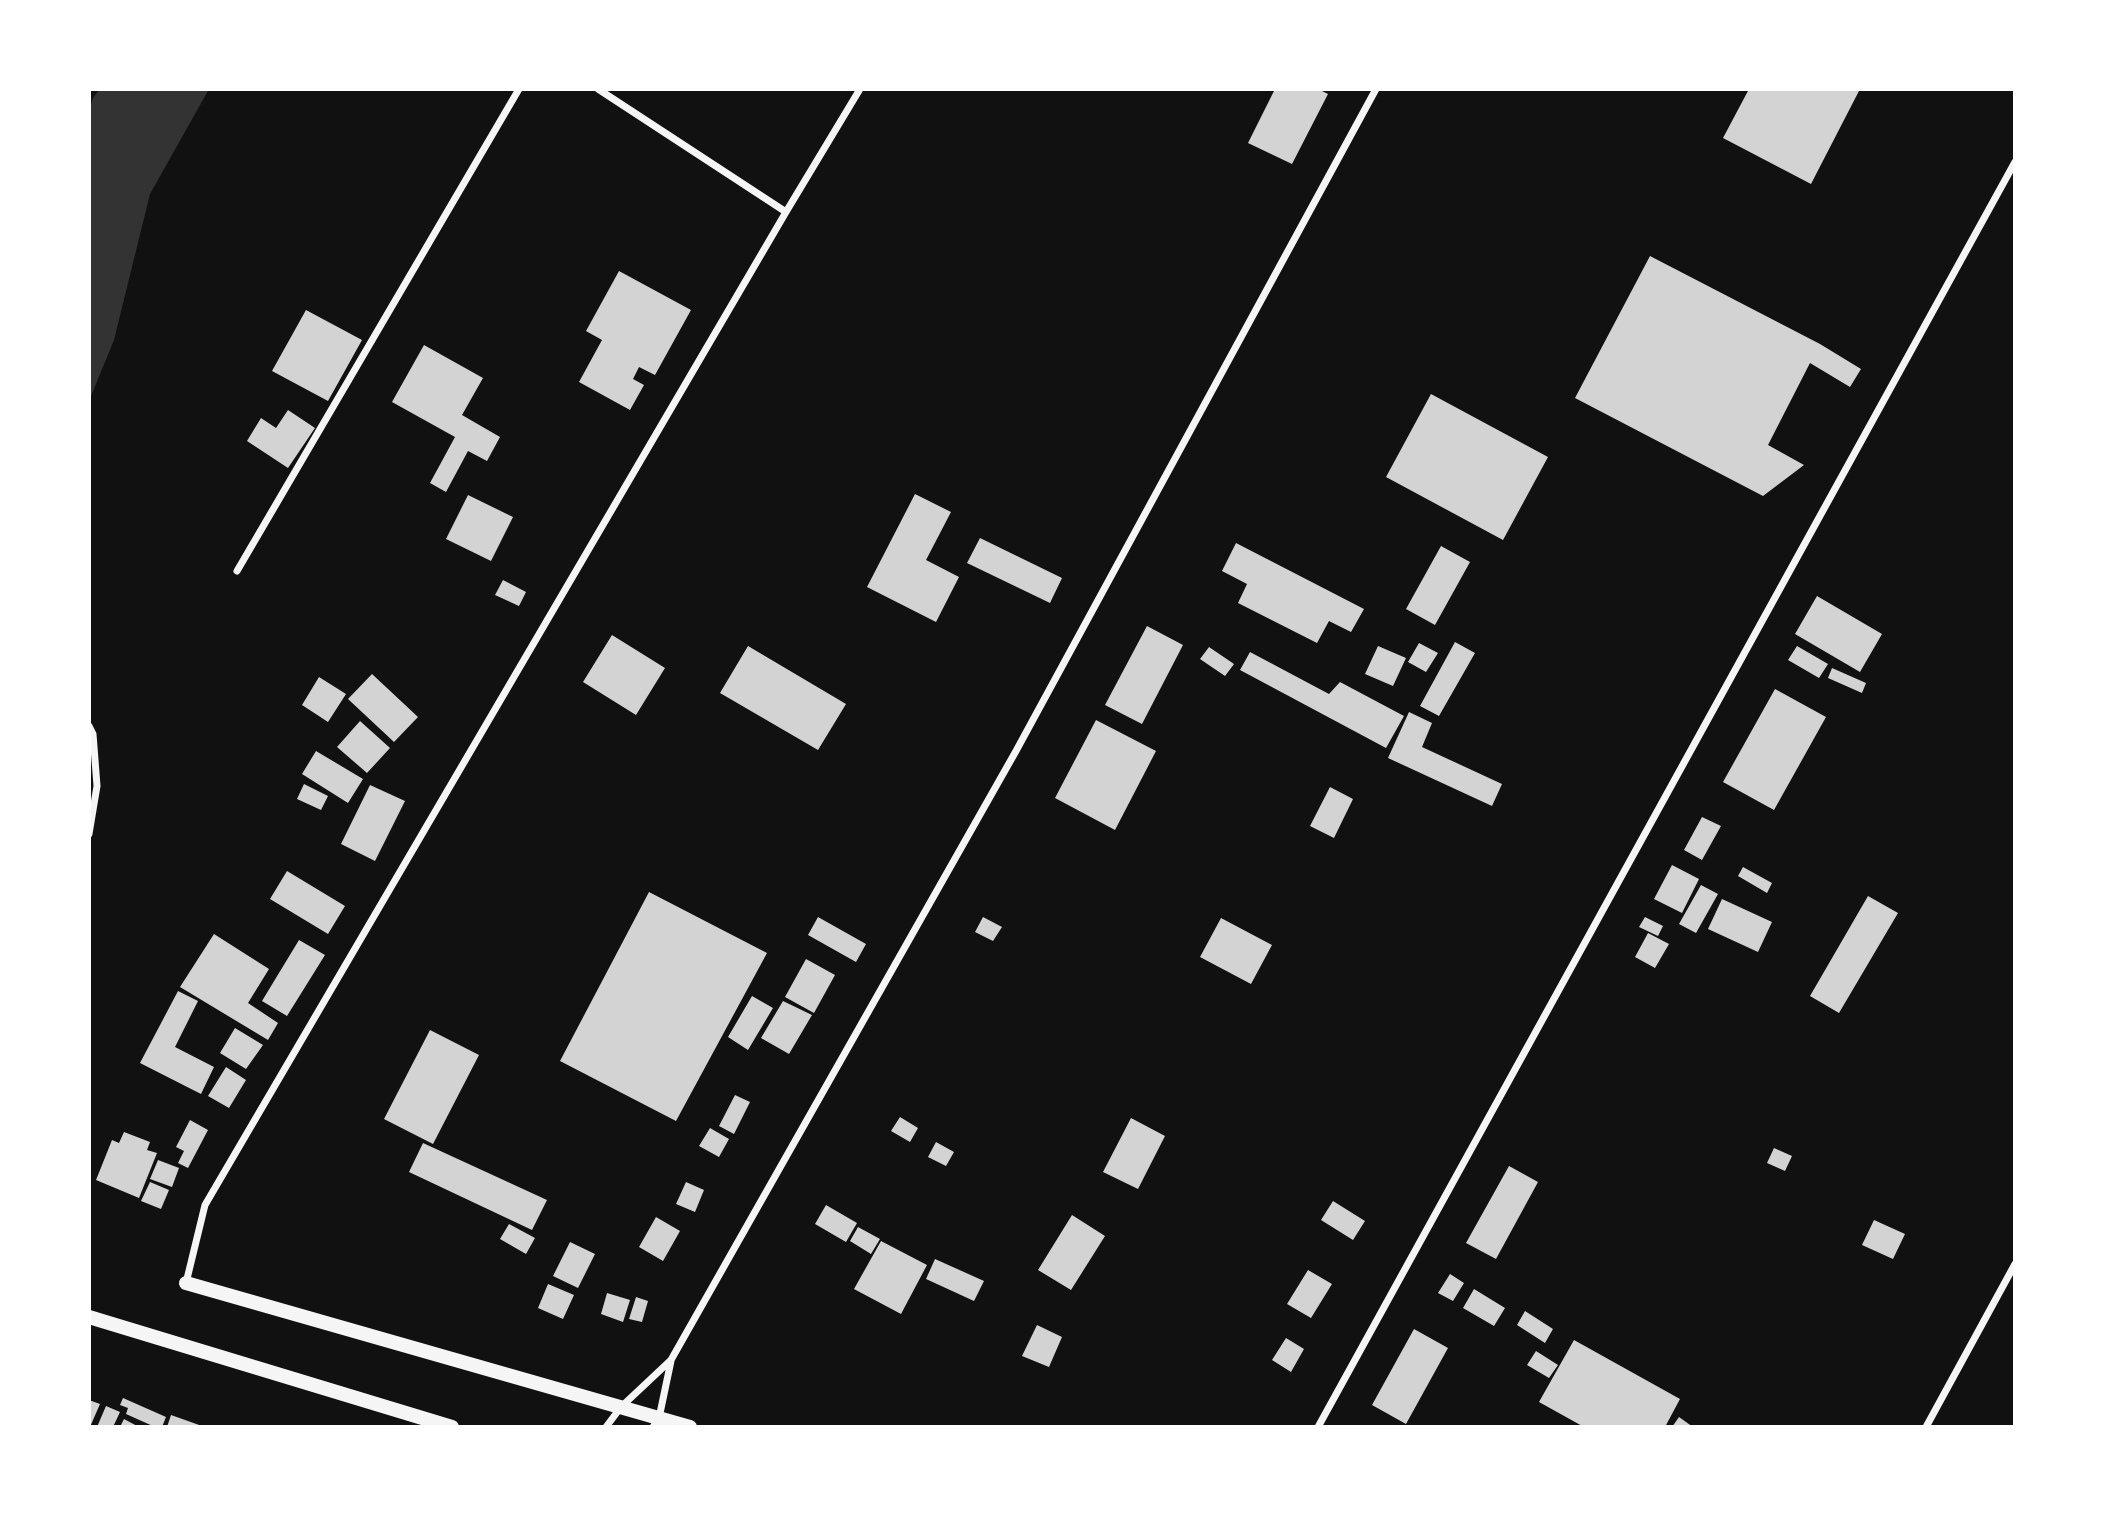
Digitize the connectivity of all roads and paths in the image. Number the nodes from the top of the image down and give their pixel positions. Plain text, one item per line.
1 (519, 89) edge
2 (598, 89) edge
3 (860, 89) edge
4 (1377, 89) edge
5 (2015, 162) edge
6 (786, 212) junction
7 (237, 571) dead end
8 (89, 726) edge
9 (89, 834) edge
10 (2015, 1264) edge
11 (186, 1283) joint
12 (89, 1317) edge
13 (671, 1360) junction
14 (621, 1407) junction
15 (656, 1422) edge
16 (452, 1427) edge
17 (606, 1427) edge
18 (690, 1427) edge
19 (1318, 1427) edge
20 (1926, 1427) edge

1 - 7 street
2 - 6 street
3 - 6 street
4 - 13 street
5 - 19 street
6 - 11 street
8 - 9 street
10 - 20 street
11 - 14 main road
12 - 16 main road
13 - 14 street
13 - 15 street
14 - 15 main road
14 - 17 street
15 - 18 main road

